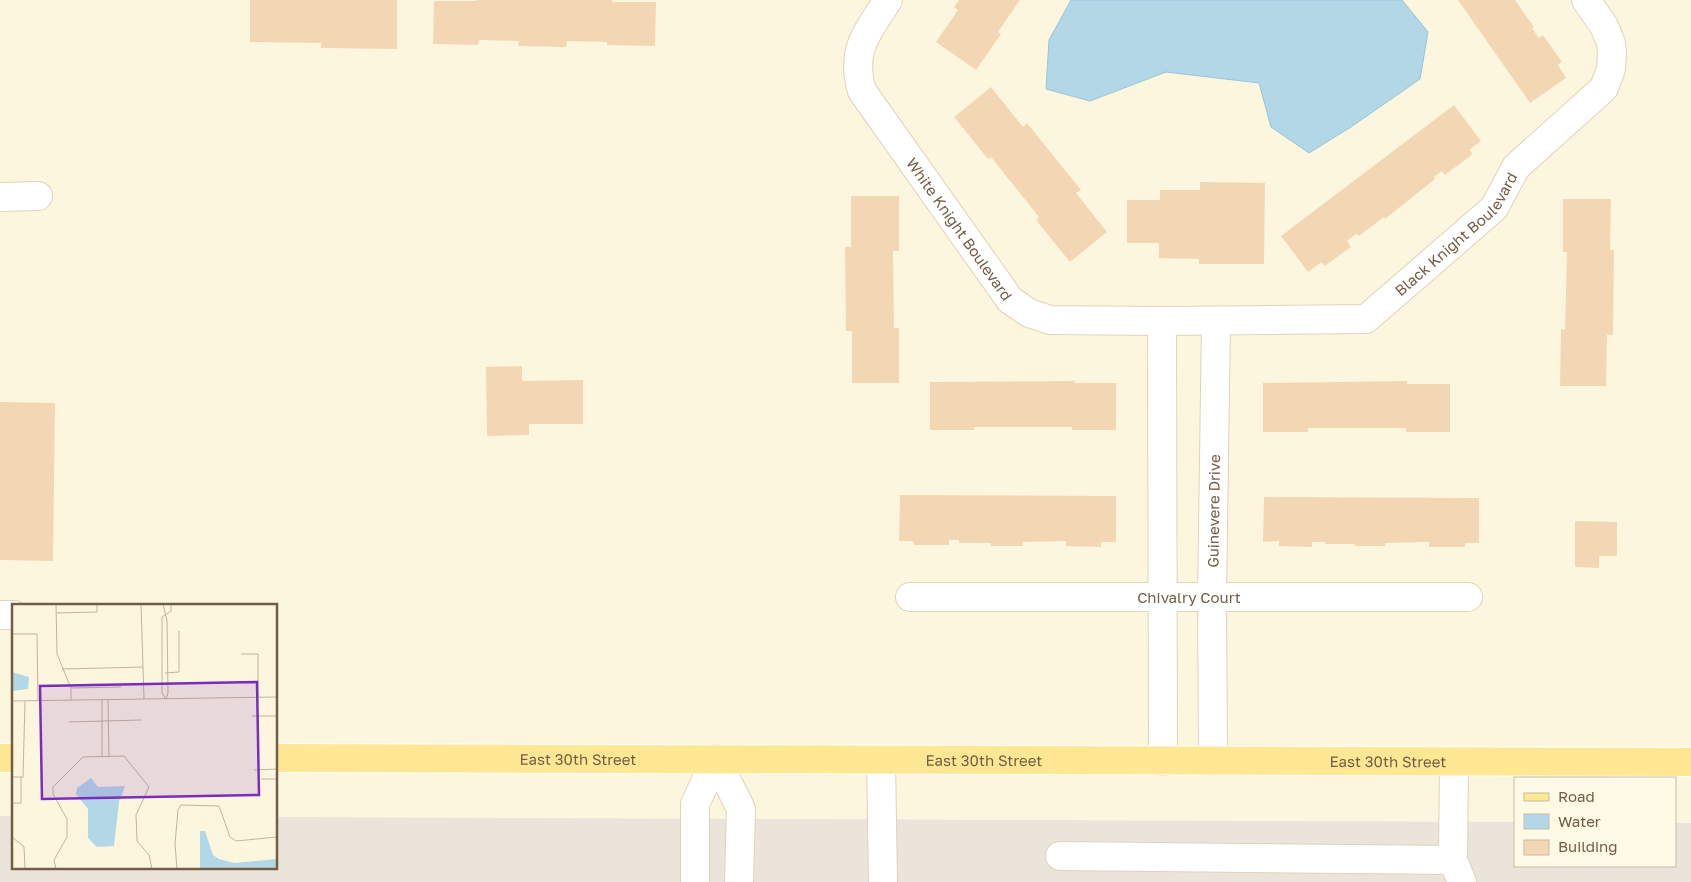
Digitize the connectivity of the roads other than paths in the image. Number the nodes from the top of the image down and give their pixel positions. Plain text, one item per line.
1 (888, 0) edge
2 (1586, 0) edge
3 (38, 196) dead end
4 (0, 197) edge
5 (1174, 321) junction
6 (1216, 321) junction
7 (910, 597) dead end
8 (1164, 597) junction
9 (1212, 597) junction
10 (1468, 597) dead end
11 (278, 758) edge
12 (716, 759) junction
13 (881, 760) junction
14 (1163, 761) junction
15 (1213, 761) junction
16 (1454, 762) junction
17 (1691, 762) edge
18 (1060, 856) dead end
19 (1458, 871) edge
20 (695, 882) edge
21 (739, 882) edge
22 (883, 882) edge

1 - 5 street, White Knight Boulevard
2 - 6 street, Black Knight Boulevard
3 - 4 street
5 - 6 street, Black Knight Boulevard
5 - 8 street
6 - 9 street, Guinevere Drive
7 - 8 street, Chivalry Court
8 - 9 street, Chivalry Court
8 - 14 street
9 - 10 street, Chivalry Court
9 - 15 street, Guinevere Drive
11 - 12 main road, East 30th Street
12 - 13 main road, East 30th Street
12 - 20 street
12 - 21 street
13 - 14 main road, East 30th Street
13 - 22 street
14 - 15 main road, East 30th Street
15 - 16 main road, East 30th Street
16 - 17 main road, East 30th Street
16 - 19 street
18 - 19 street

